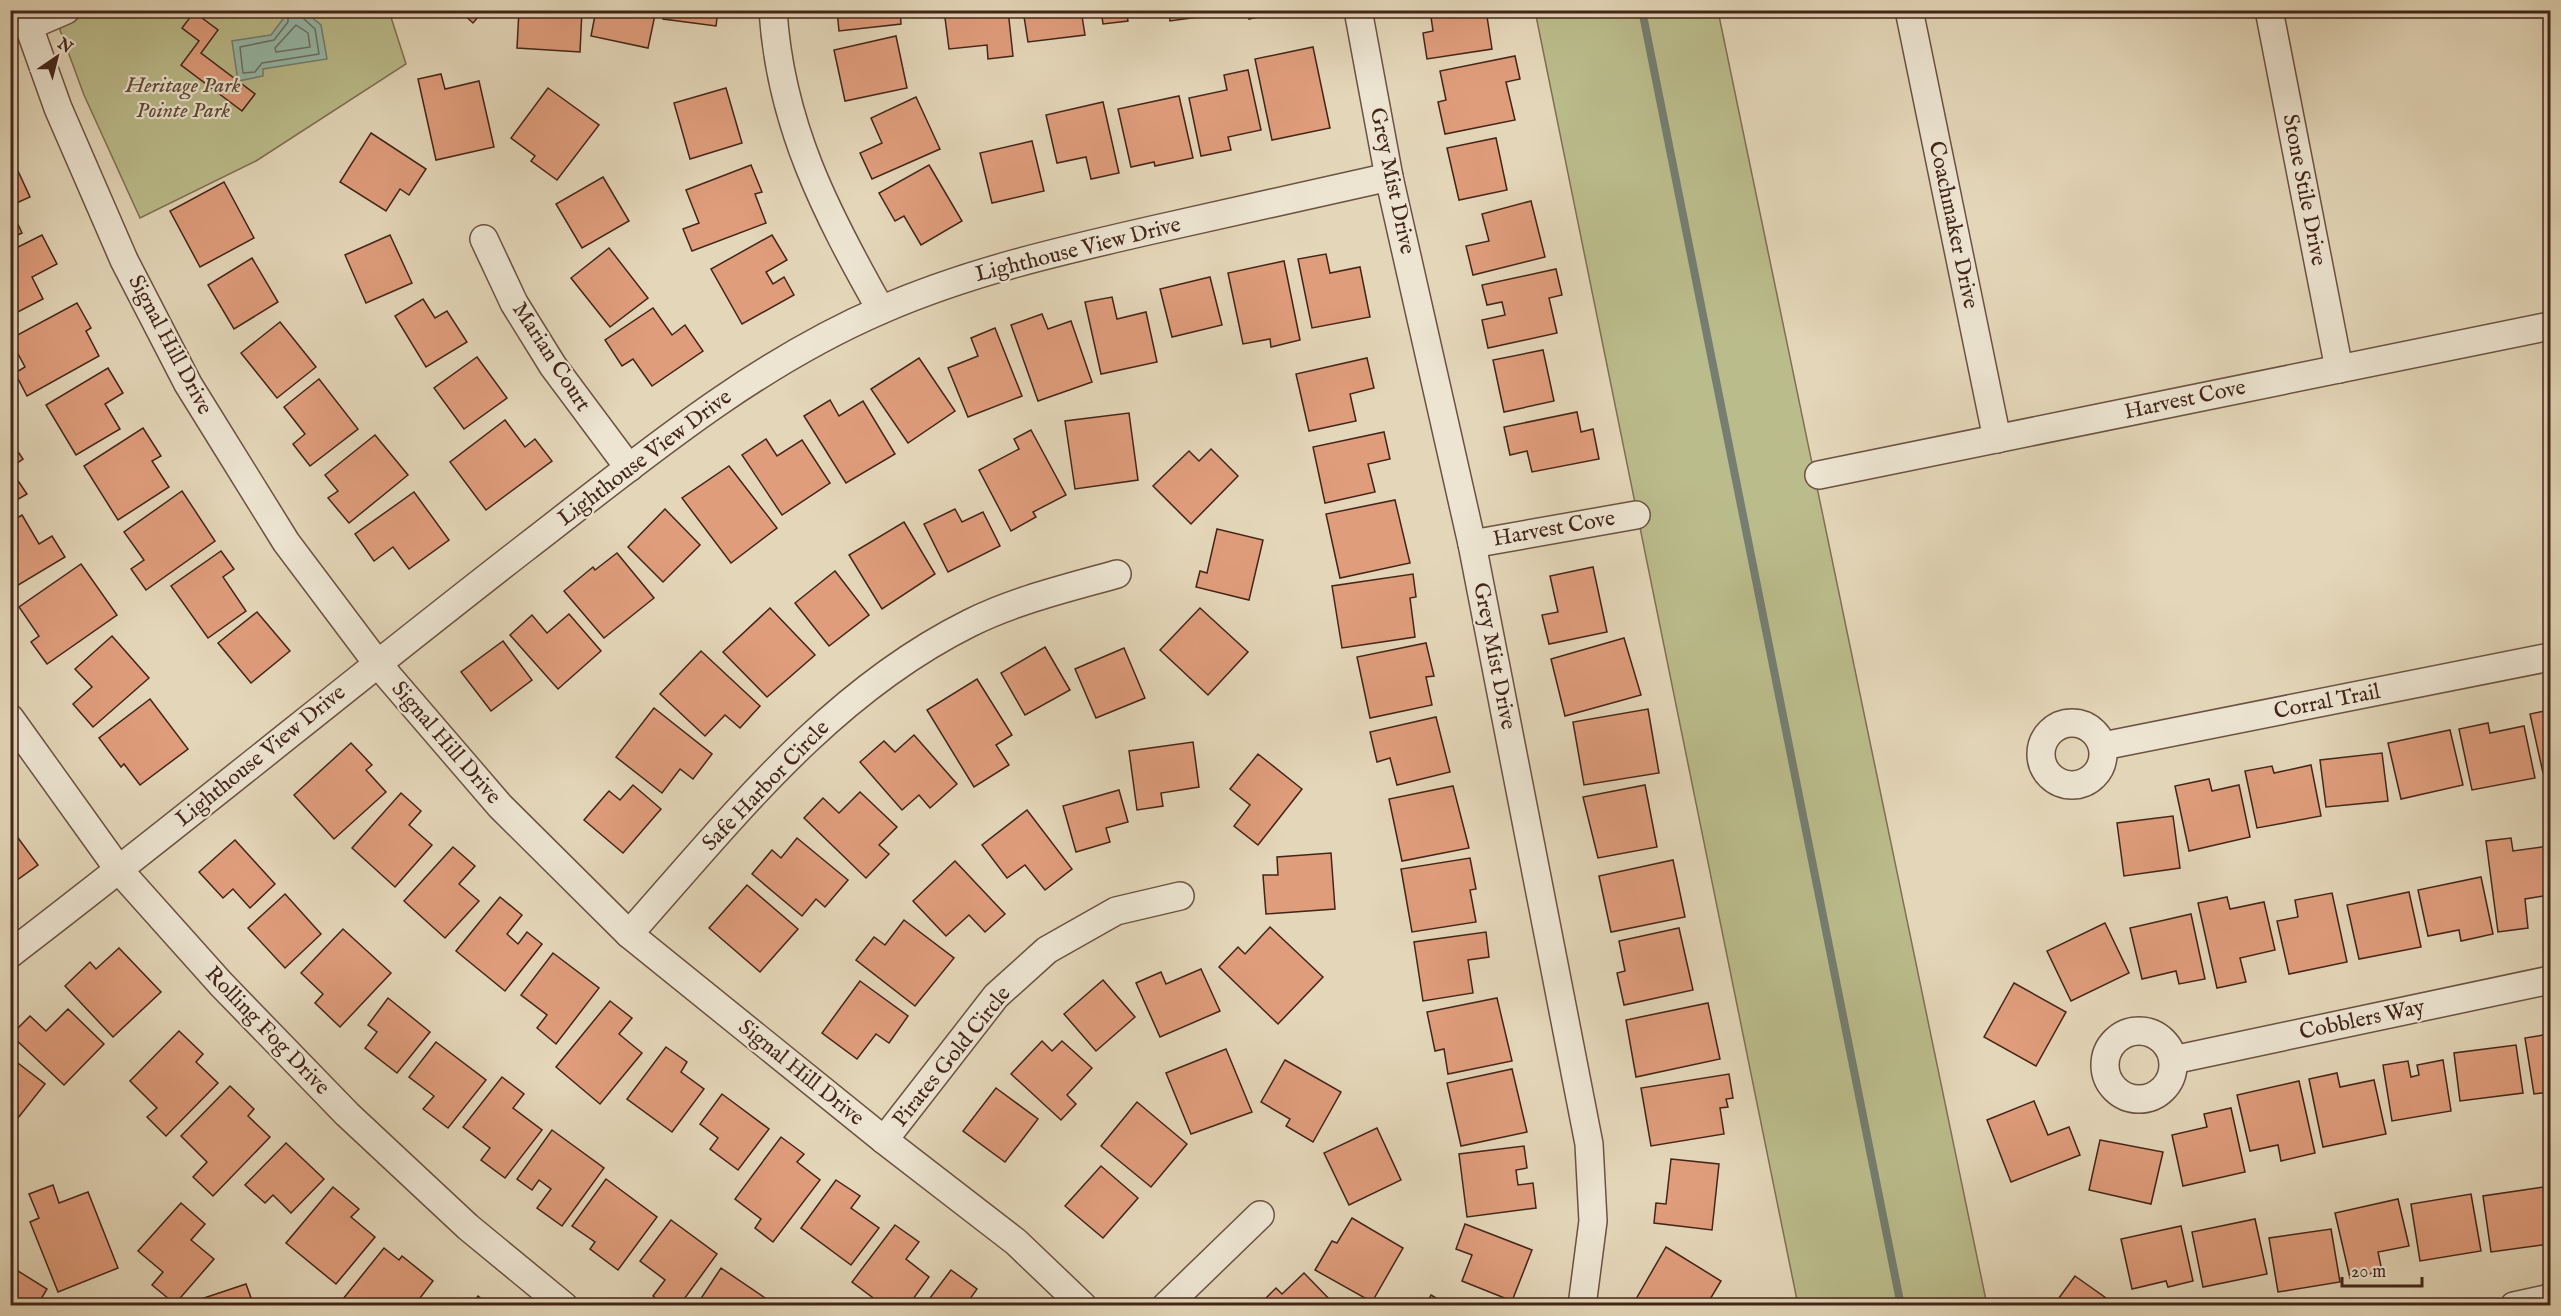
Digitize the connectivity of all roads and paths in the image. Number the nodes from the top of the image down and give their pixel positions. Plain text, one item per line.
1 (66, 10) edge
2 (773, 10) edge
3 (1358, 10) edge
4 (1909, 10) edge
5 (2269, 10) edge
6 (26, 18) edge
7 (1389, 177) junction
8 (484, 239) dead end
9 (881, 310) junction
10 (2550, 326) edge
11 (2340, 369) junction
12 (1997, 439) junction
13 (629, 468) junction
14 (1819, 475) dead end
15 (1636, 514) dead end
16 (1472, 544) junction
17 (1117, 574) dead end
18 (2550, 657) edge
19 (376, 663) junction
20 (10, 718) edge
21 (2103, 746) dead end
22 (119, 870) junction
23 (1180, 896) dead end
24 (629, 934) junction
25 (10, 954) edge
26 (2550, 980) edge
27 (2173, 1060) dead end
28 (884, 1140) junction
29 (1260, 1215) dead end
30 (2550, 1298) edge
31 (564, 1305) edge
32 (1083, 1305) edge
33 (1166, 1305) edge
34 (1582, 1305) edge
35 (2514, 1305) edge

1 - 6 street
2 - 9 street
3 - 7 street, Grey Mist Drive
4 - 12 street, Coachmaker Drive
5 - 11 street, Stone Stile Drive
6 - 19 street, Signal Hill Drive
7 - 9 street, Lighthouse View Drive
7 - 16 street, Grey Mist Drive
8 - 13 street, Marian Court
9 - 13 street, Lighthouse View Drive
10 - 11 street, Harvest Cove
11 - 12 street, Harvest Cove
12 - 14 street, Harvest Cove
13 - 19 street, Lighthouse View Drive
15 - 16 street, Harvest Cove
16 - 34 street, Grey Mist Drive
17 - 24 street, Safe Harbor Circle
18 - 21 street, Corral Trail
19 - 22 street, Lighthouse View Drive
19 - 24 street, Signal Hill Drive
20 - 22 street, Rolling Fog Drive
22 - 25 street, Lighthouse View Drive
22 - 31 street, Rolling Fog Drive
23 - 28 street, Pirates Gold Circle
24 - 28 street, Signal Hill Drive
26 - 27 street, Cobblers Way
28 - 32 street, Signal Hill Drive
29 - 33 street
30 - 35 street

